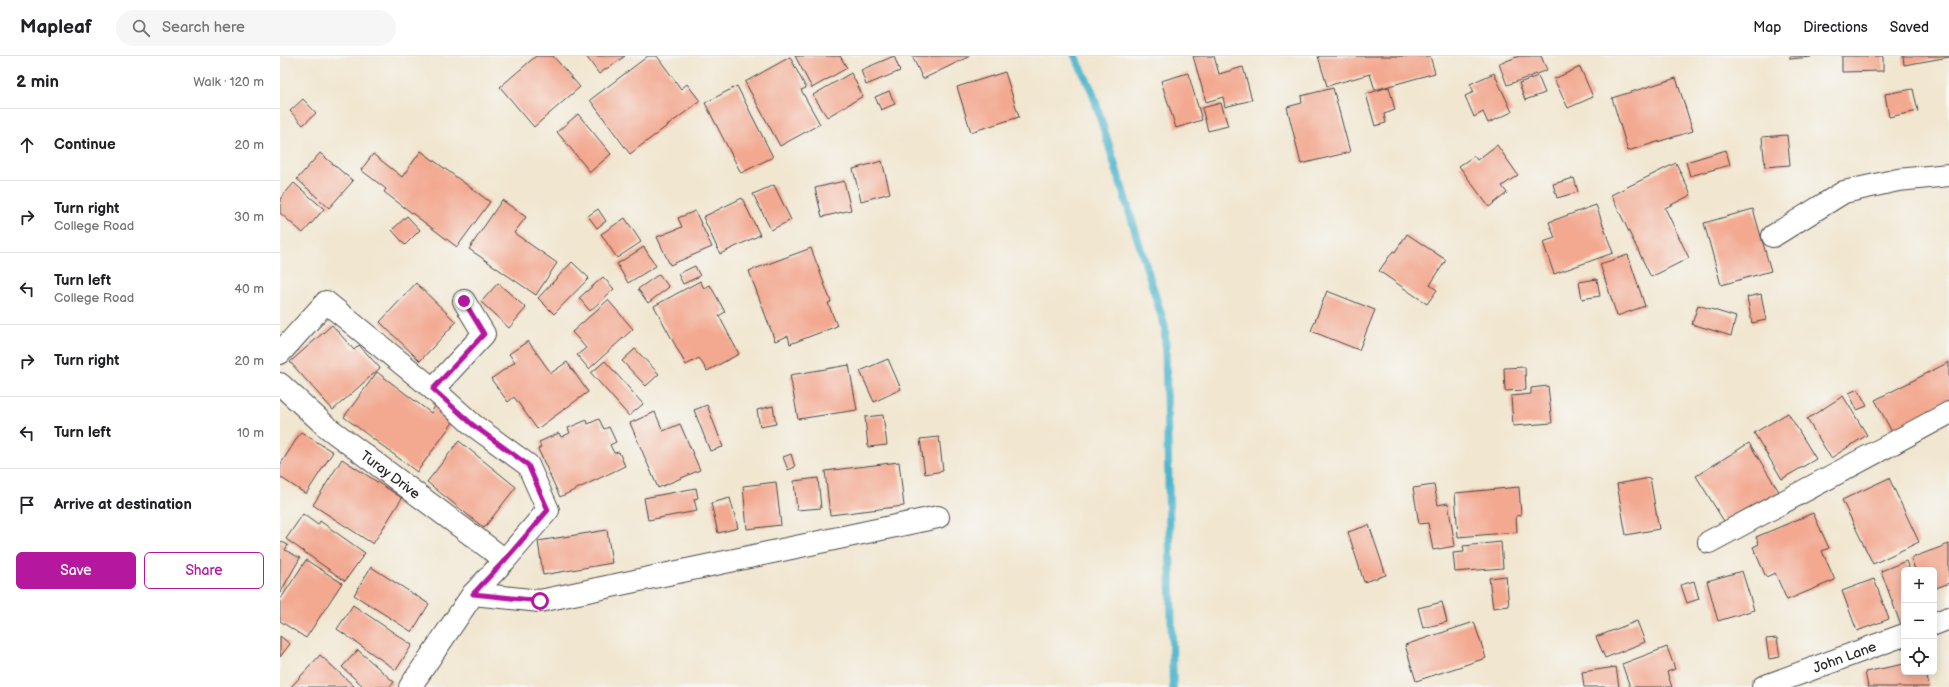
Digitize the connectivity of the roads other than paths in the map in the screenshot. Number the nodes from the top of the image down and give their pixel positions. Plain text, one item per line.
1 (1949, 175) edge
2 (1773, 236) dead end
3 (464, 301) dead end
4 (280, 353) edge
5 (280, 384) edge
6 (433, 389) junction
7 (1949, 413) edge
8 (938, 517) dead end
9 (1709, 542) dead end
10 (505, 560) junction
11 (473, 594) junction
12 (1949, 618) edge
13 (1937, 623) edge
14 (1901, 636) edge
15 (410, 687) edge
16 (1763, 687) edge

1 - 2 street
3 - 6 street
4 - 6 street
5 - 10 street, Turay Drive
6 - 10 street
7 - 9 street
8 - 11 street
10 - 11 street
11 - 15 street
12 - 13 street
14 - 16 street, John Lane

